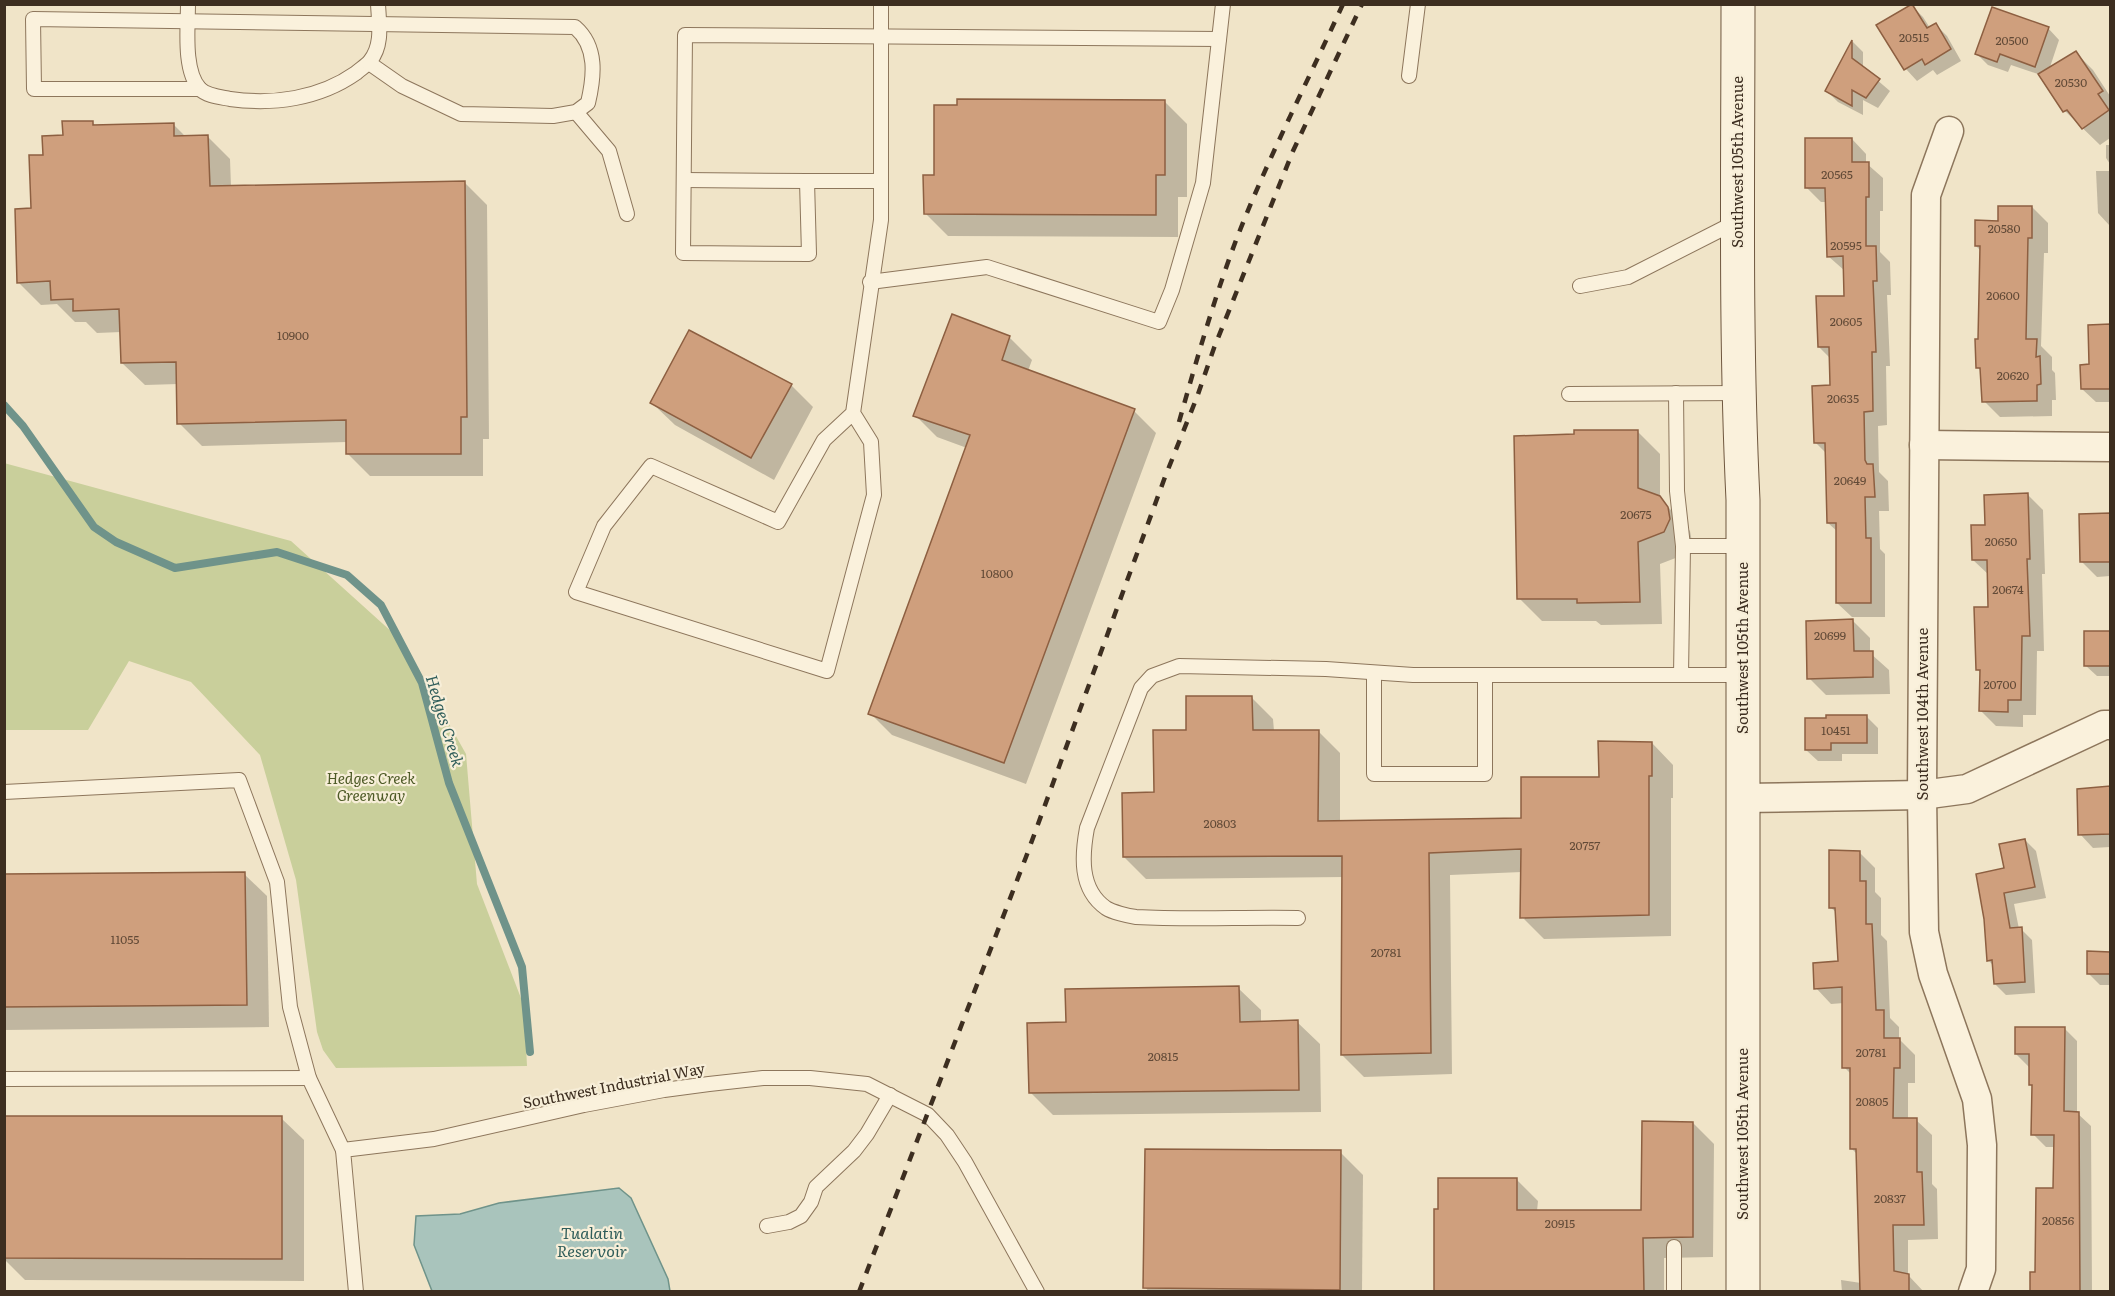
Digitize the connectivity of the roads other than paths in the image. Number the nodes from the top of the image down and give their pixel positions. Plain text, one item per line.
1 (188, 4) edge
2 (378, 4) edge
3 (881, 4) edge
4 (1223, 4) edge
5 (1418, 4) edge
6 (1738, 4) edge
7 (188, 20) junction
8 (379, 23) junction
9 (881, 37) junction
10 (1219, 39) junction
11 (369, 63) junction
12 (1410, 76) dead end
13 (200, 89) junction
14 (576, 112) junction
15 (1948, 131) dead end
16 (684, 180) junction
17 (807, 181) junction
18 (881, 181) junction
19 (627, 214) dead end
20 (1738, 221) junction
21 (870, 282) junction
22 (1580, 285) dead end
23 (1677, 393) junction
24 (1739, 393) junction
25 (1569, 394) dead end
26 (853, 413) junction
27 (1924, 445) junction
28 (2110, 447) edge
29 (1683, 546) junction
30 (1743, 546) junction
31 (1374, 673) junction
32 (1485, 675) junction
33 (1681, 675) junction
34 (1743, 675) junction
35 (2110, 725) edge
36 (4, 792) edge
37 (1922, 795) junction
38 (1743, 798) junction
39 (1298, 918) dead end
40 (309, 1078) junction
41 (4, 1079) edge
42 (890, 1095) junction
43 (343, 1150) junction
44 (767, 1226) dead end
45 (1674, 1247) dead end
46 (356, 1292) edge
47 (1037, 1292) edge
48 (1674, 1292) edge
49 (1743, 1292) edge
50 (1973, 1292) edge

1 - 7 lane
2 - 8 lane
3 - 9 lane
4 - 10 lane
5 - 12 lane
6 - 20 street, Southwest 105th Avenue
7 - 8 lane
7 - 13 lane
7 - 13 lane
8 - 11 lane
8 - 14 lane
9 - 10 lane
9 - 16 lane
9 - 18 lane
10 - 21 lane
11 - 13 lane
11 - 14 lane
14 - 19 lane
15 - 27 street, Southwest 104th Avenue
16 - 17 lane
16 - 17 lane
17 - 18 lane
18 - 21 lane
20 - 22 lane
20 - 24 street, Southwest 105th Avenue
21 - 26 lane
23 - 24 lane
23 - 25 lane
23 - 29 lane
24 - 30 street, Southwest 105th Avenue
26 - 26 lane
27 - 28 street
27 - 37 street, Southwest 104th Avenue
29 - 30 lane
29 - 33 lane
30 - 34 street, Southwest 105th Avenue
31 - 32 lane
31 - 32 lane
31 - 39 lane
32 - 33 lane
33 - 34 lane
34 - 38 street, Southwest 105th Avenue
35 - 37 street
36 - 40 lane
37 - 38 street
37 - 50 street, Southwest 104th Avenue
38 - 49 street, Southwest 105th Avenue
40 - 41 lane
40 - 43 lane
42 - 43 lane, Southwest Industrial Way
42 - 44 lane
42 - 47 lane, Southwest Industrial Way
43 - 46 lane
45 - 48 lane

